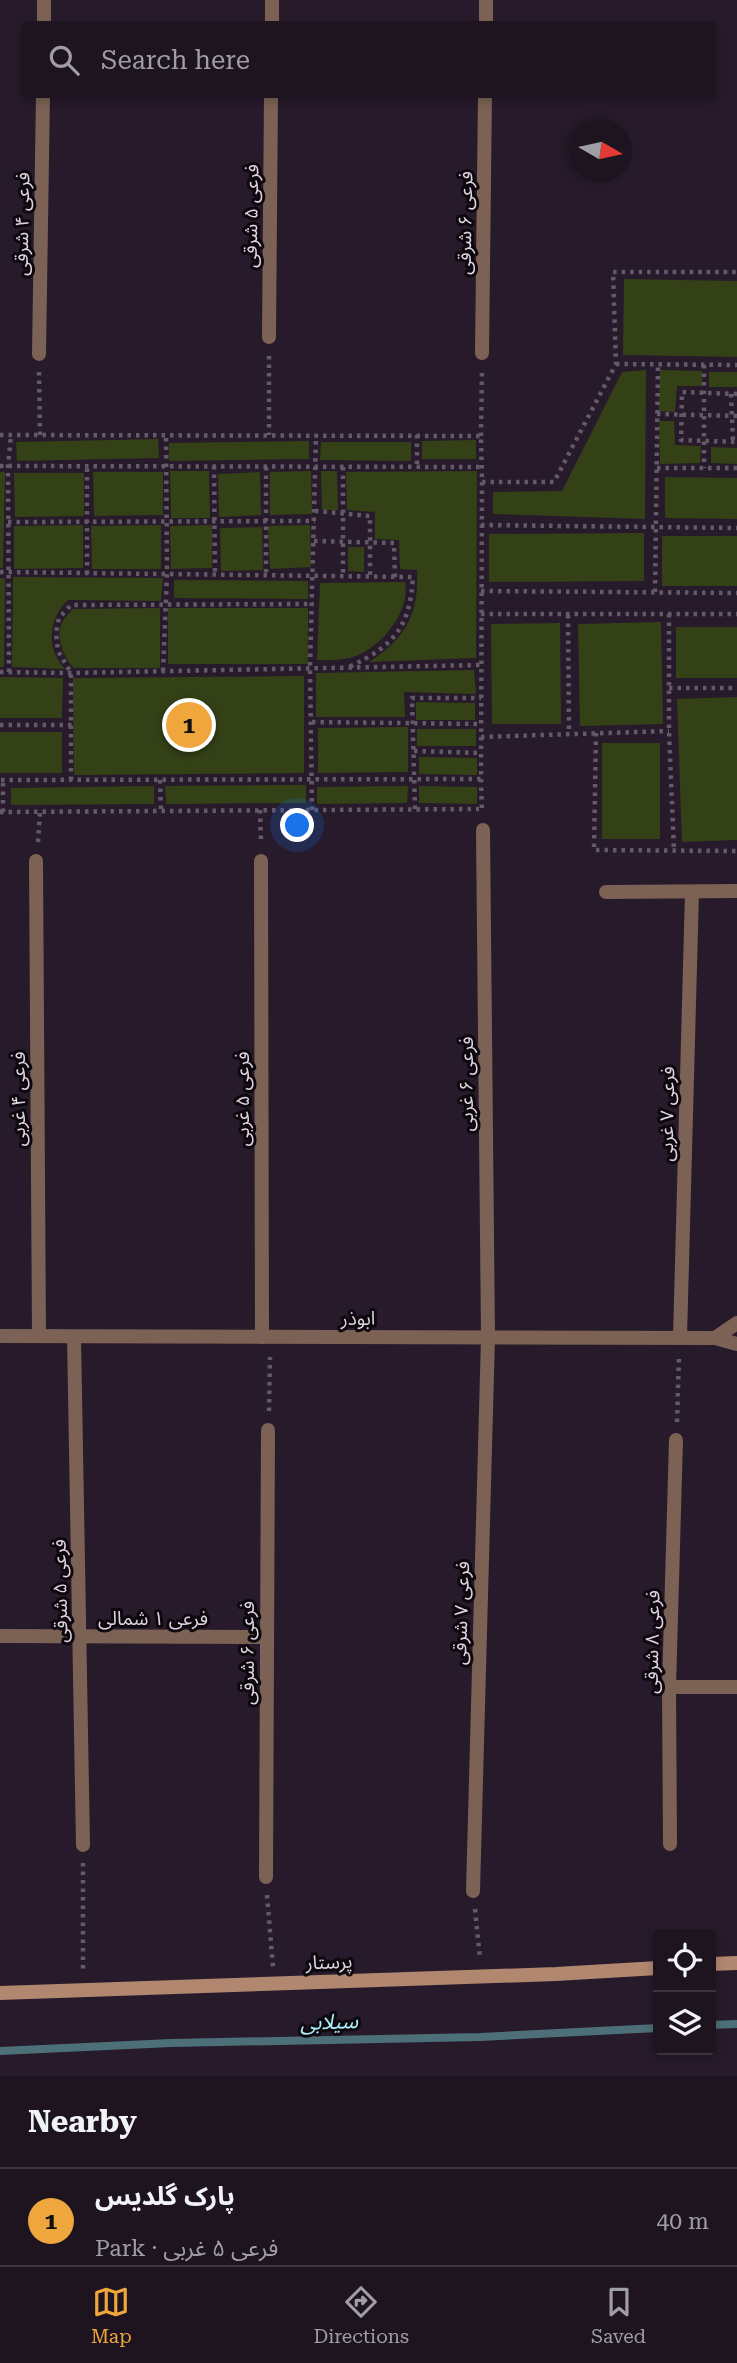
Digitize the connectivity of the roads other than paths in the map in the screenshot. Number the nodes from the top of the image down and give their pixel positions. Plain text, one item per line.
1 (44, 0) edge
2 (272, 0) edge
3 (486, 0) edge
4 (44, 21) edge
5 (272, 21) edge
6 (486, 21) edge
7 (43, 98) edge
8 (271, 98) edge
9 (485, 98) edge
10 (269, 337) road end
11 (482, 353) road end
12 (39, 354) road end
13 (483, 830) road end
14 (36, 861) road end
15 (261, 861) road end
16 (737, 891) edge
17 (606, 892) dead end
18 (692, 892) junction
19 (737, 1322) edge
20 (0, 1336) edge
21 (39, 1336) junction
22 (74, 1336) junction
23 (266, 1337) junction
24 (488, 1337) junction
25 (680, 1337) junction
26 (715, 1338) junction
27 (737, 1344) edge
28 (268, 1430) road end
29 (676, 1440) road end
30 (0, 1636) edge
31 (81, 1637) junction
32 (266, 1637) junction
33 (669, 1687) junction
34 (737, 1687) edge
35 (670, 1844) dead end
36 (83, 1845) road end
37 (266, 1877) road end
38 (473, 1891) road end
39 (737, 1963) edge
40 (716, 1964) edge
41 (653, 1968) edge
42 (0, 1993) edge

1 - 4 street
2 - 5 street
3 - 6 street
7 - 12 street, فرعی ۴ شرقی
8 - 10 street, فرعی ۵ شرقی
9 - 11 street, فرعی ۶ شرقی
13 - 24 street, فرعی ۶ غربی
14 - 21 street, فرعی ۴ غربی
15 - 23 street, فرعی ۵ غربی
16 - 18 street
17 - 18 street
18 - 25 street, فرعی ۷ غربی
19 - 26 street
20 - 21 street, ابوذر
21 - 22 street, ابوذر
22 - 23 street, ابوذر
22 - 31 street, فرعی ۵ شرقی
23 - 24 street, ابوذر
24 - 25 street, ابوذر
24 - 38 street, فرعی ۷ شرقی
25 - 26 street, ابوذر
26 - 27 street, ابوذر
28 - 32 street, فرعی ۶ شرقی
29 - 33 street, فرعی ۸ شرقی
30 - 31 street, فرعی ۱ شمالی
31 - 32 street, فرعی ۱ شمالی
31 - 36 street, فرعی ۵ شرقی
32 - 37 street, فرعی ۶ شرقی
33 - 34 street
33 - 35 street, فرعی ۸ شرقی
39 - 40 main road
41 - 42 main road, پرستار

